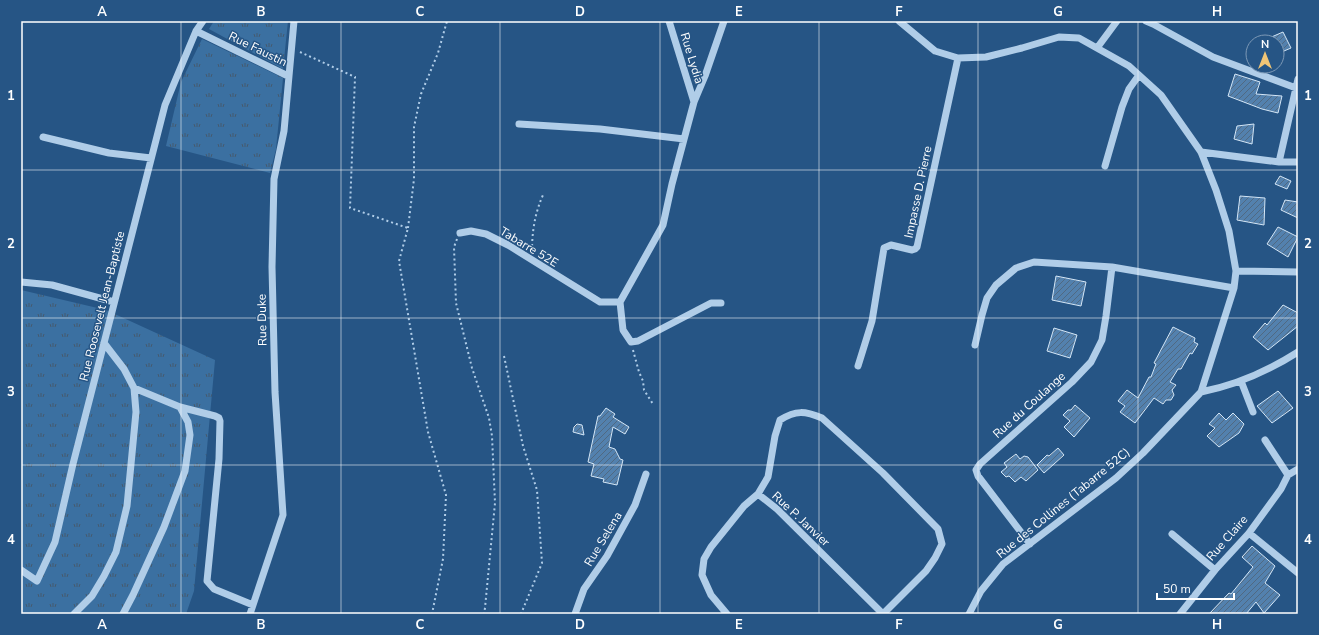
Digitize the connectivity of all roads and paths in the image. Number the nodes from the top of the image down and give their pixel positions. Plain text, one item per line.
1 (203, 21) edge
2 (294, 21) edge
3 (447, 21) edge
4 (669, 21) edge
5 (724, 21) edge
6 (899, 21) edge
7 (1117, 21) edge
8 (1146, 21) edge
9 (196, 31) junction
10 (291, 48) junction
11 (1097, 48) junction
12 (958, 58) junction
13 (1139, 75) junction
14 (288, 76) junction
15 (1298, 79) edge
16 (1296, 88) junction
17 (694, 102) junction
18 (519, 124) dead end
19 (43, 137) dead end
20 (684, 140) junction
21 (1201, 152) junction
22 (151, 158) junction
23 (1279, 162) junction
24 (1298, 162) edge
25 (1105, 166) dead end
26 (543, 195) dead end
27 (408, 228) junction
28 (460, 233) joint
29 (531, 260) junction
30 (1112, 267) junction
31 (1236, 271) junction
32 (1298, 272) edge
33 (21, 282) edge
34 (1234, 288) junction
35 (114, 302) junction
36 (620, 302) junction
37 (721, 303) dead end
38 (631, 342) junction
39 (104, 343) junction
40 (975, 345) dead end
41 (1298, 352) edge
42 (504, 356) dead end
43 (858, 366) dead end
44 (1240, 381) junction
45 (134, 388) junction
46 (1201, 392) junction
47 (653, 404) dead end
48 (180, 407) junction
49 (1253, 412) dead end
50 (1265, 440) dead end
51 (1298, 469) edge
52 (646, 474) dead end
53 (1288, 475) junction
54 (758, 494) junction
55 (1249, 533) junction
56 (1172, 534) dead end
57 (1030, 544) junction
58 (21, 570) edge
59 (1215, 570) junction
60 (1298, 573) edge
61 (252, 606) junction
62 (74, 614) edge
63 (123, 614) edge
64 (250, 614) edge
65 (432, 614) edge
66 (484, 614) edge
67 (521, 614) edge
68 (575, 614) edge
69 (727, 614) edge
70 (883, 614) edge
71 (969, 614) edge
72 (1180, 614) edge

1 - 9 street, Rue Roosevelt Jean-Baptiste
2 - 10 street, Rue Duke
3 - 27 path
4 - 17 street, Rue Lydia
5 - 17 street
6 - 12 street, Rue des Collines (Tabarre 52C)
7 - 11 street
8 - 16 street
9 - 14 street, Rue Faustin
9 - 22 street, Rue Roosevelt Jean-Baptiste
10 - 14 street, Rue Duke
10 - 27 path
11 - 12 street, Rue des Collines (Tabarre 52C)
11 - 13 street, Rue des Collines (Tabarre 52C)
12 - 43 street, Impasse D. Pierre
13 - 21 street, Rue des Collines (Tabarre 52C)
13 - 25 street
14 - 61 street, Rue Duke
15 - 16 street
16 - 23 street
17 - 20 street
18 - 20 street
19 - 22 street
20 - 36 street
21 - 23 street
21 - 31 street, Rue des Collines (Tabarre 52C)
22 - 35 street, Rue Roosevelt Jean-Baptiste
23 - 24 street
26 - 29 path
27 - 65 path
28 - 29 street, Tabarre 52E
28 - 66 path
29 - 36 street, Tabarre 52E
30 - 34 street
30 - 40 street
30 - 57 street, Rue du Coulange
31 - 32 street
31 - 34 street, Rue des Collines (Tabarre 52C)
33 - 35 street
34 - 46 street, Rue des Collines (Tabarre 52C)
35 - 39 street, Rue Roosevelt Jean-Baptiste
36 - 38 street
37 - 38 street
38 - 47 path
39 - 45 street
39 - 58 street, Rue Roosevelt Jean-Baptiste
41 - 44 street
42 - 67 path
44 - 46 street
44 - 49 street
45 - 48 street
45 - 62 street
46 - 57 street, Rue des Collines (Tabarre 52C)
48 - 61 street
48 - 63 street
50 - 53 street
51 - 53 street
52 - 68 street, Rue Selena
53 - 55 street, Rue Claire
54 - 69 street, Rue P. Janvier
54 - 70 street, Rue P. Janvier
54 - 70 street
55 - 59 street, Rue Claire
55 - 60 street
56 - 59 street
57 - 71 street, Rue des Collines (Tabarre 52C)
59 - 72 street, Rue Claire
61 - 64 street, Rue Duke

